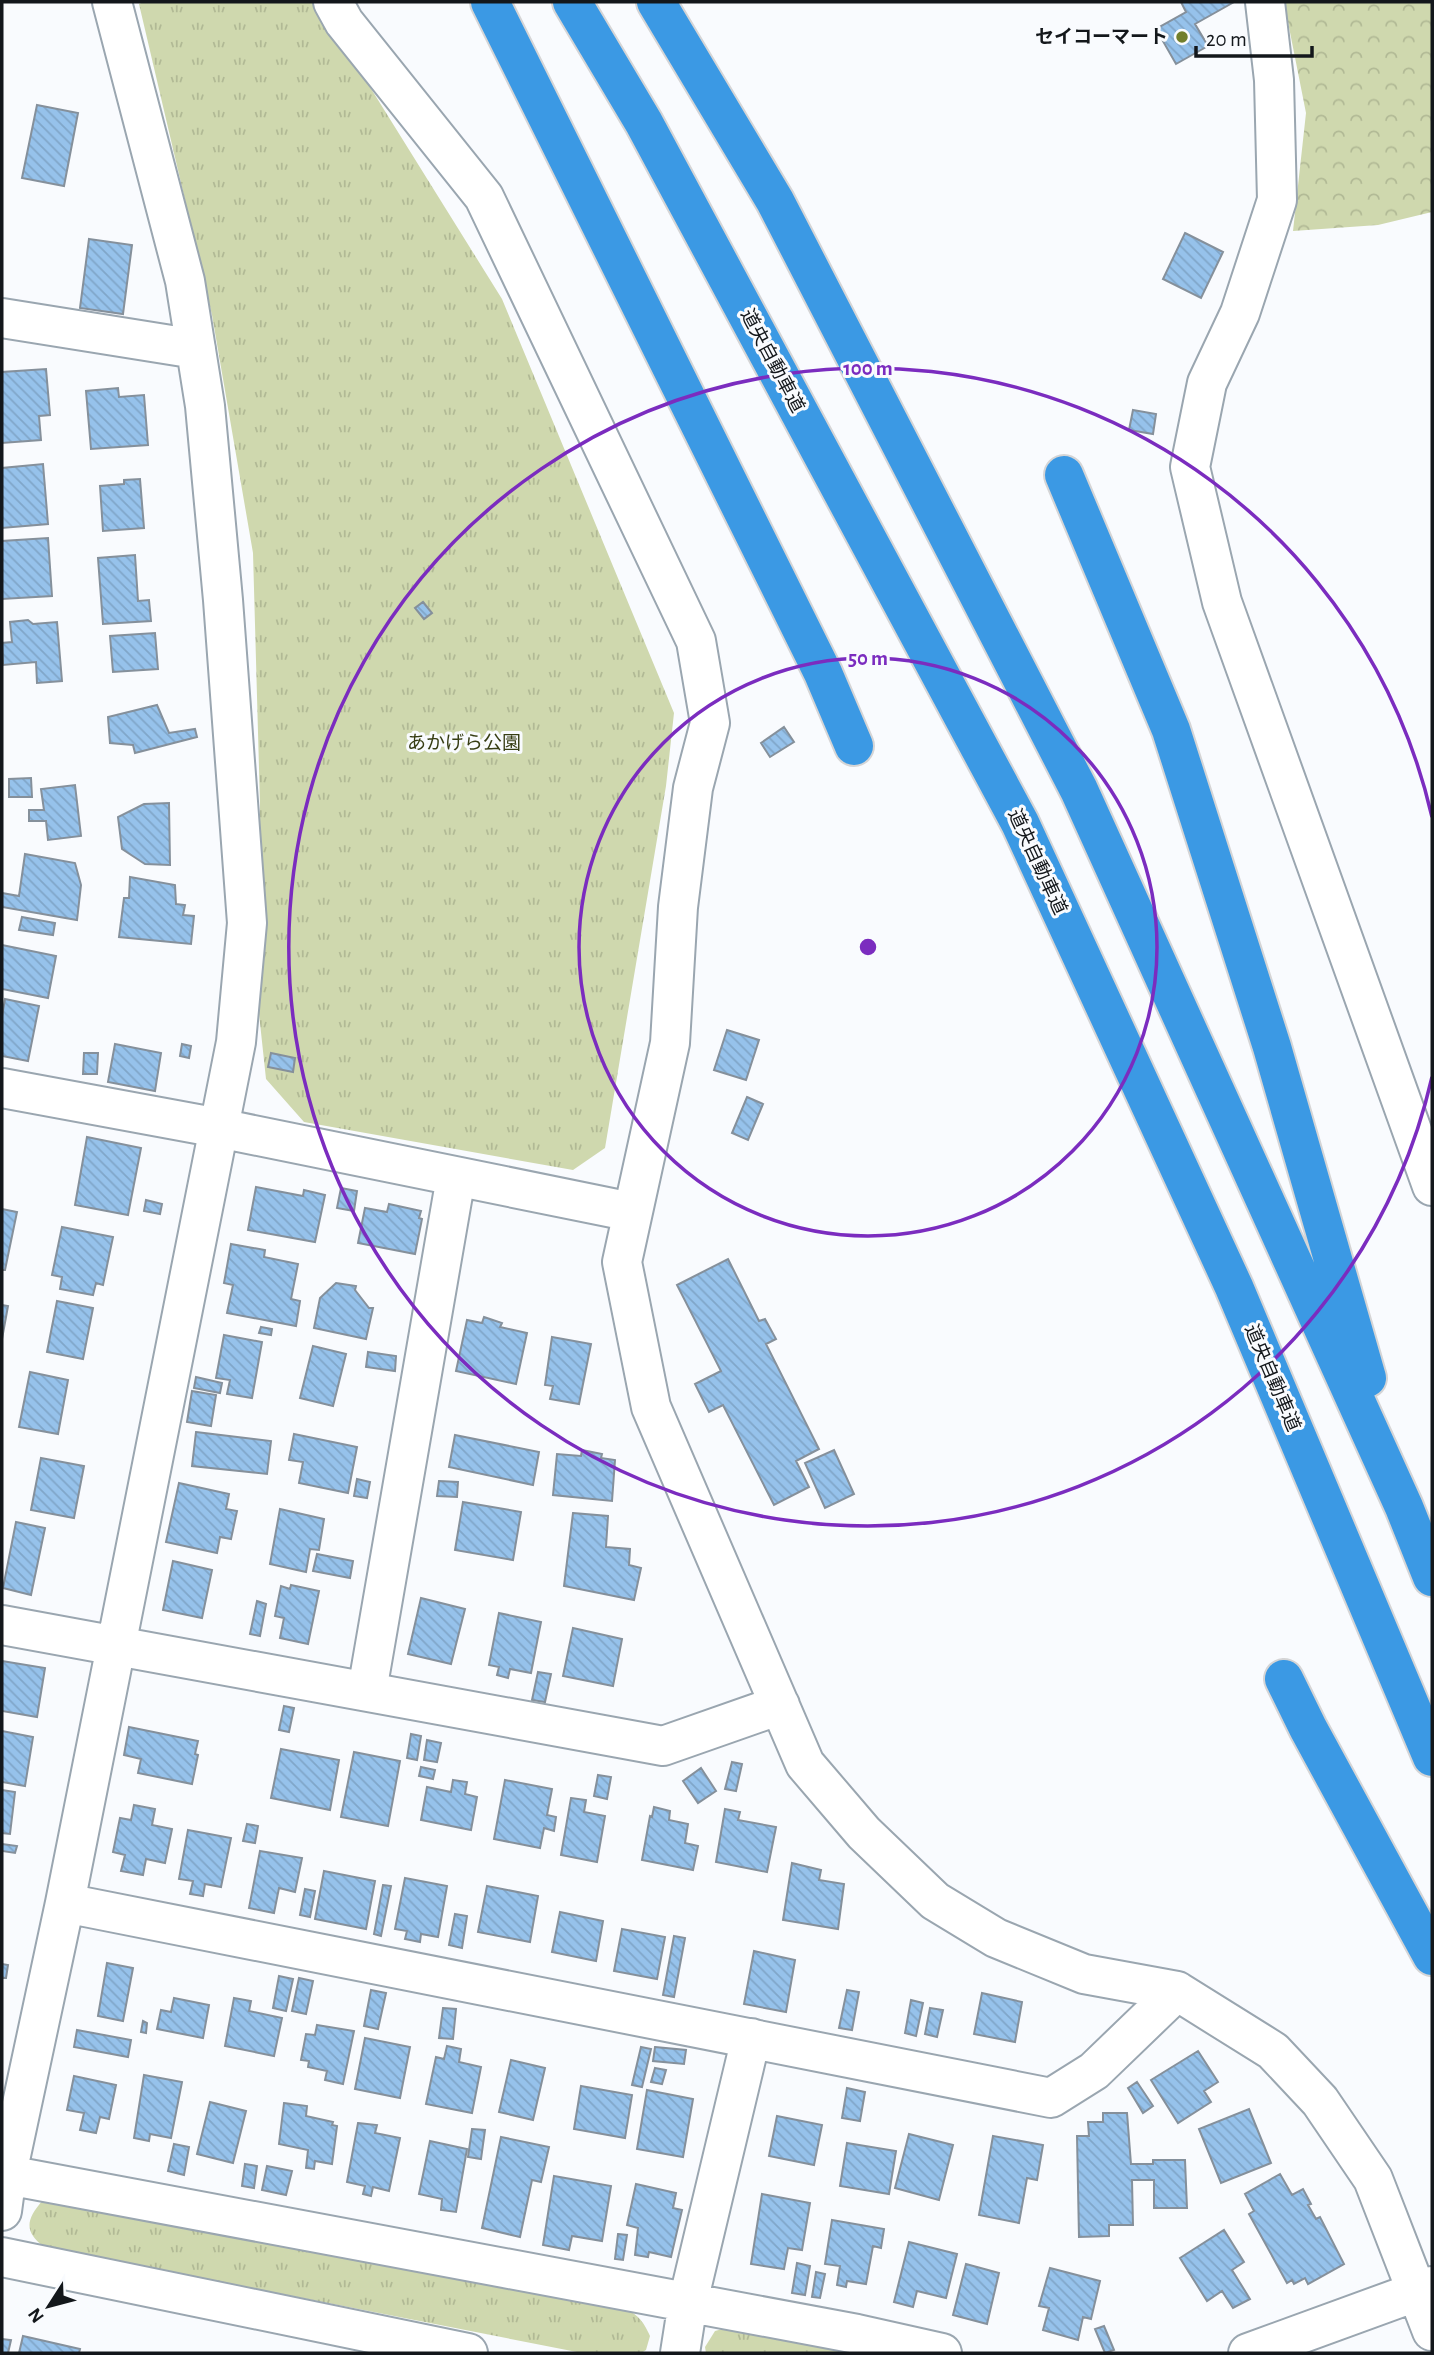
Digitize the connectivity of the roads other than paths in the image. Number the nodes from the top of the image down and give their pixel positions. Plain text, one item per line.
1 (112, 2) edge
2 (333, 2) edge
3 (490, 2) edge
4 (572, 2) edge
5 (656, 2) edge
6 (1265, 2) edge
7 (2, 318) edge
8 (196, 349) junction
9 (1064, 475) dead end
10 (854, 746) dead end
11 (2, 1087) edge
12 (219, 1128) junction
13 (456, 1177) junction
14 (1432, 1186) edge
15 (632, 1212) junction
16 (1404, 1507) junction
17 (1432, 1577) edge
18 (2, 1625) edge
19 (117, 1645) junction
20 (1284, 1679) dead end
21 (366, 1691) junction
22 (780, 1705) junction
23 (1432, 1757) edge
24 (65, 1903) junction
25 (1432, 1956) edge
26 (1177, 1991) junction
27 (751, 2038) junction
28 (3, 2186) edge
29 (2, 2257) edge
30 (1425, 2289) edge
31 (688, 2302) junction
32 (1432, 2331) edge
33 (468, 2353) edge
34 (680, 2353) edge
35 (942, 2353) edge
36 (1248, 2353) edge

1 - 8 street
2 - 15 street
3 - 10 highway
4 - 23 highway, 道央自動車道
5 - 16 highway
6 - 14 street
7 - 8 street
8 - 12 street
9 - 16 highway
11 - 12 street
12 - 13 street
12 - 19 street
13 - 15 street
13 - 21 street
15 - 22 street
16 - 17 highway
18 - 19 street
19 - 21 street
19 - 24 street
20 - 25 highway
21 - 22 street
22 - 26 street
24 - 27 street
24 - 28 street
26 - 27 street
26 - 30 street
27 - 31 street
28 - 31 street
29 - 33 street
30 - 32 street
30 - 36 street
31 - 34 street
31 - 35 street

